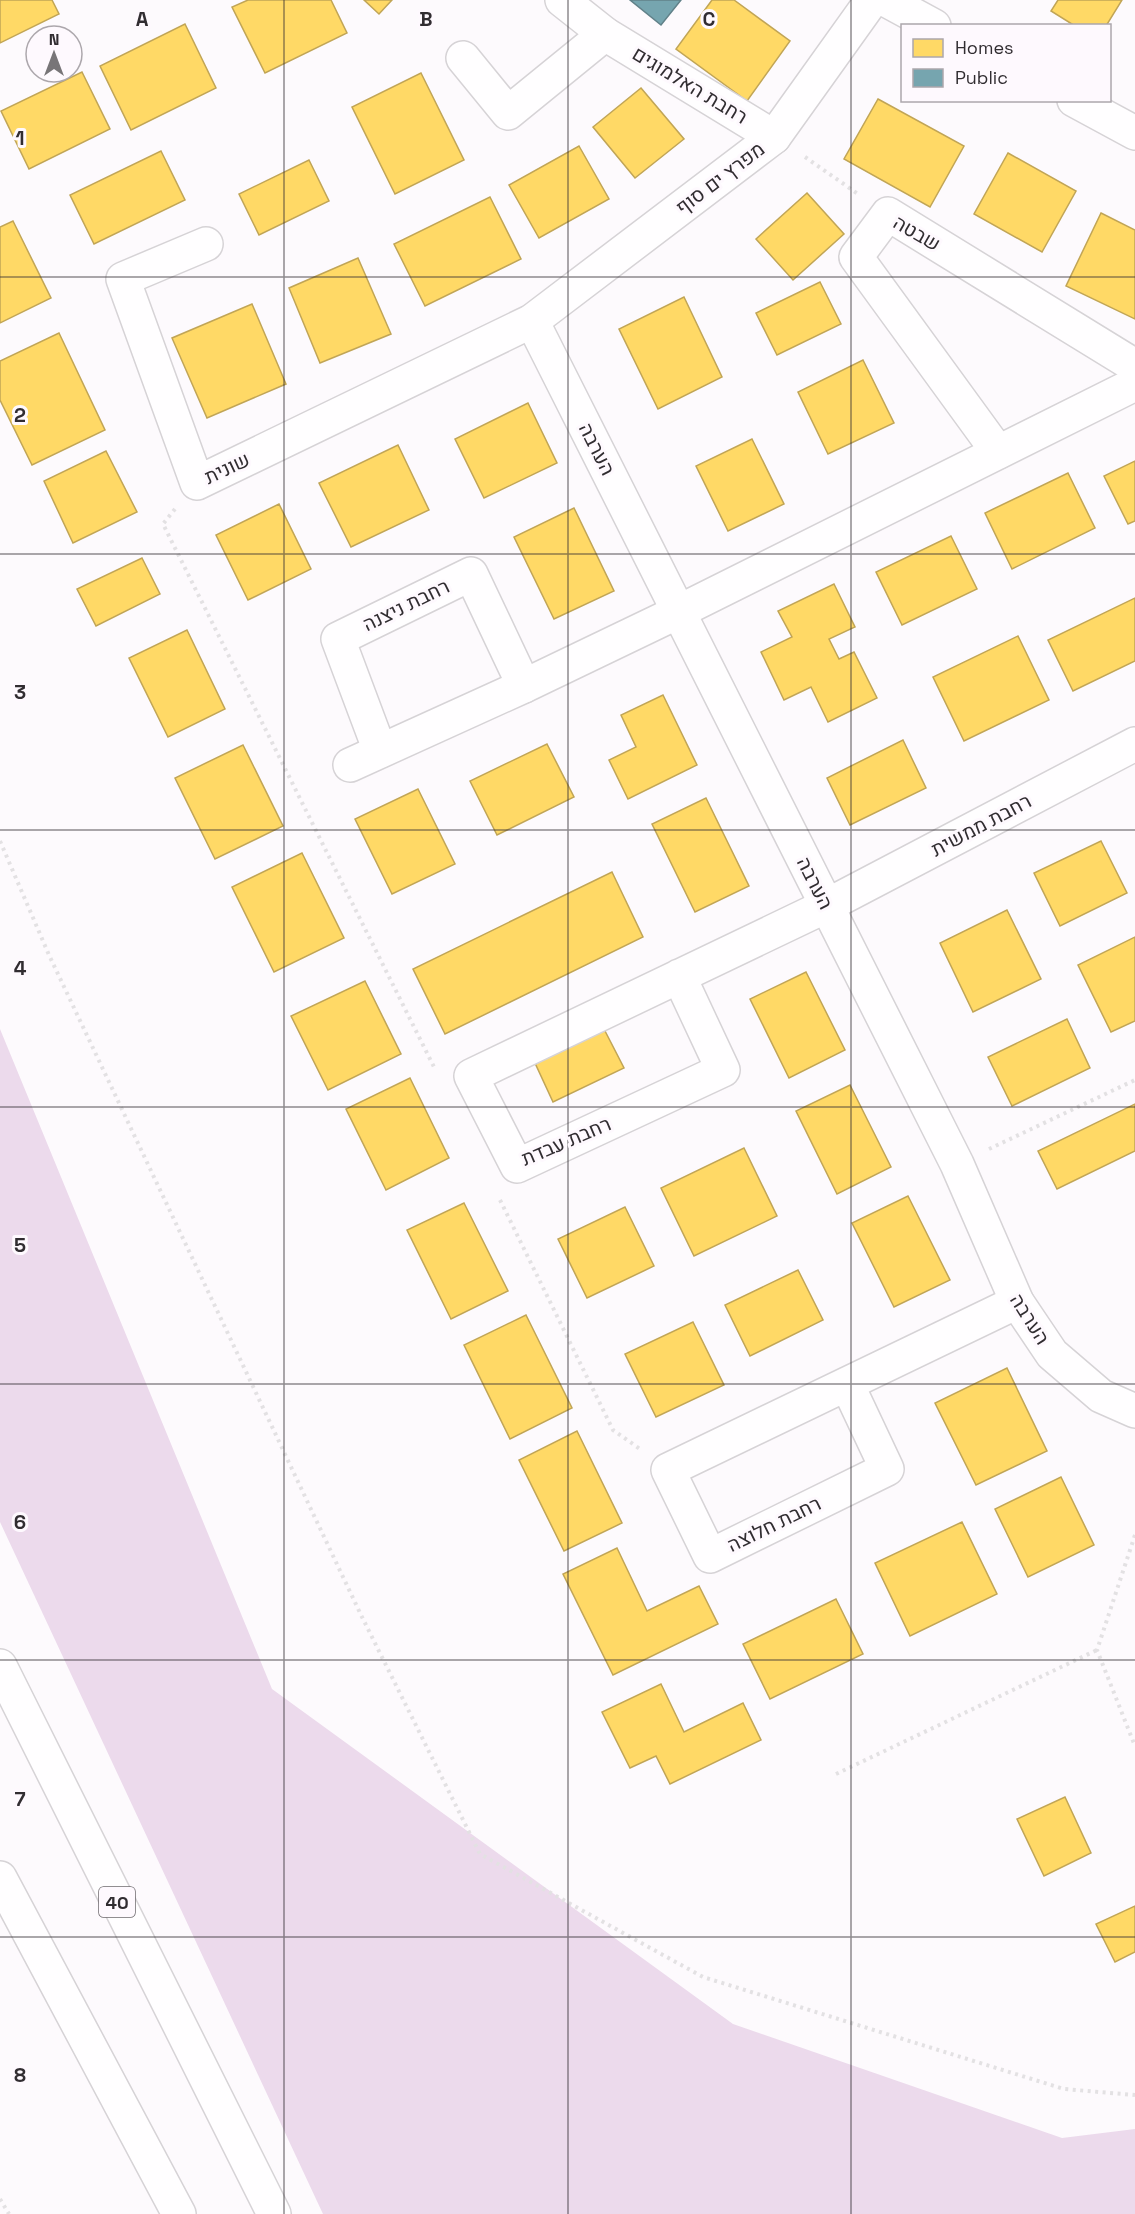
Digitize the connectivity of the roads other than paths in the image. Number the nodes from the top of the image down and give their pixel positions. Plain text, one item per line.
1 (562, 0) edge
2 (872, 0) edge
3 (886, 0) edge
4 (930, 24) edge
5 (605, 34) junction
6 (463, 58) dead end
7 (1078, 102) edge
8 (1135, 133) edge
9 (774, 137) junction
10 (206, 244) dead end
11 (532, 321) junction
12 (1135, 366) edge
13 (1135, 384) edge
14 (998, 452) junction
15 (678, 612) junction
16 (524, 686) junction
17 (1135, 744) edge
18 (380, 751) junction
19 (350, 765) dead end
20 (826, 906) junction
21 (679, 976) junction
22 (1017, 1302) junction
23 (847, 1384) junction
24 (1135, 1411) edge
25 (0, 1666) edge
26 (0, 1878) edge
27 (179, 2214) edge
28 (274, 2214) edge

1 - 5 main road, רחבת האלמוגים
2 - 9 main road, מפרץ ים סוף
3 - 4 main road
5 - 6 main road
5 - 9 main road, רחבת האלמוגים
7 - 8 main road
9 - 11 main road, מפרץ ים סוף
10 - 11 main road, שונית
11 - 15 main road, הערבה
12 - 14 main road, שבטה
13 - 14 main road
14 - 15 main road
15 - 16 main road
15 - 20 main road, הערבה
16 - 18 main road
16 - 18 main road, רחבת ניצנה
17 - 20 main road, רחבת ממשית
18 - 19 main road
20 - 21 main road, רחבת עבדת
20 - 22 main road, הערבה
21 - 21 main road, רחבת עבדת
22 - 23 main road
22 - 24 main road, הערבה
23 - 23 main road, רחבת חלוצה
25 - 28 main road, 40
26 - 27 main road

